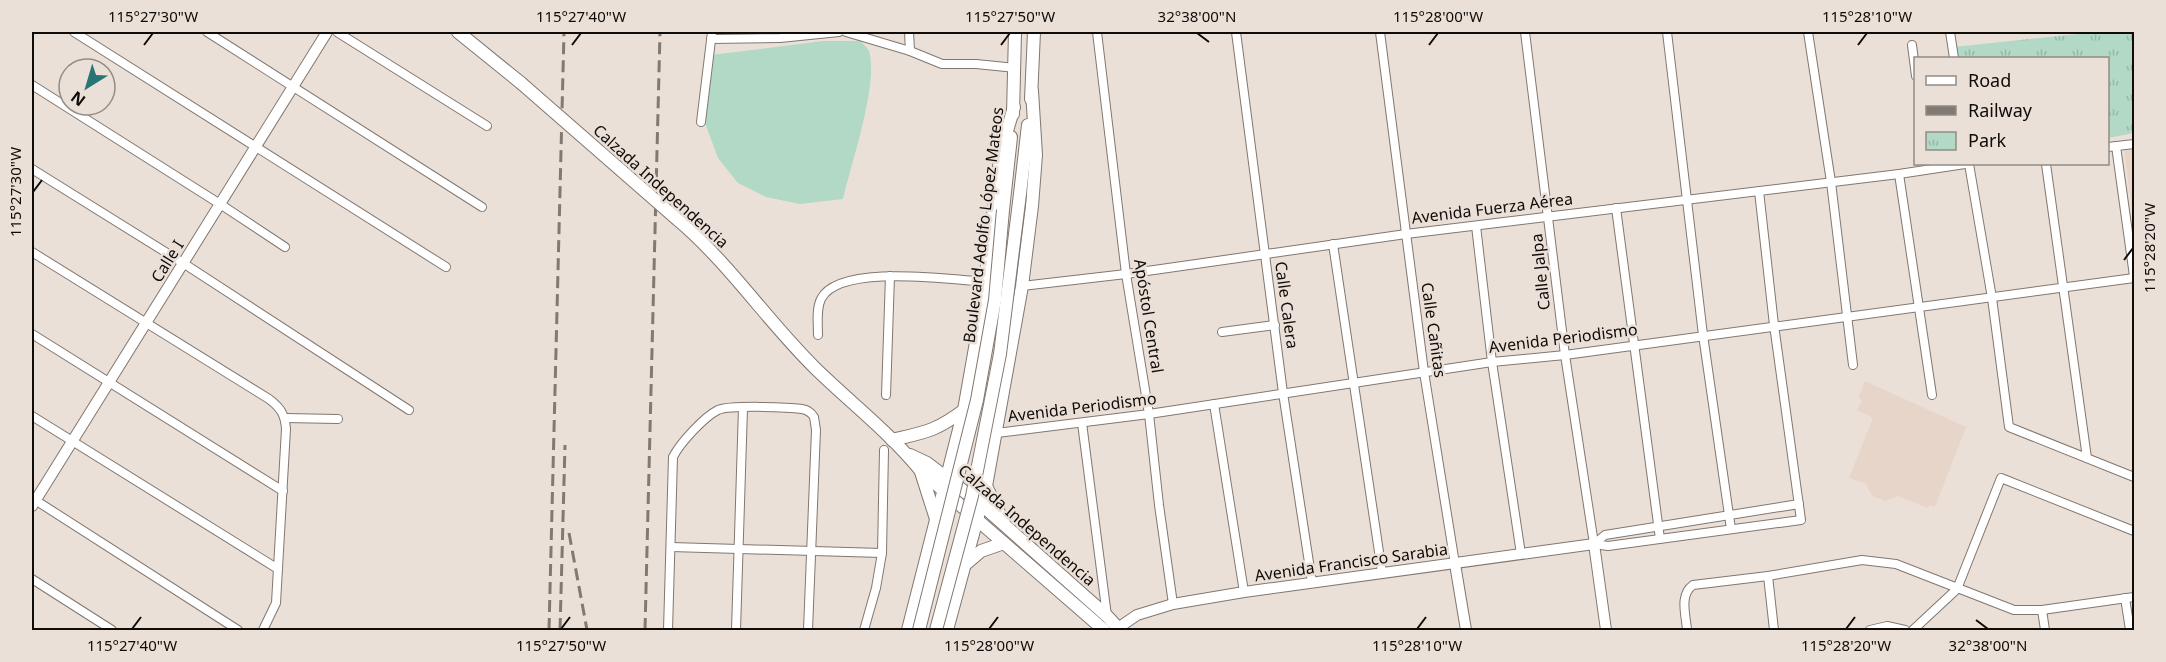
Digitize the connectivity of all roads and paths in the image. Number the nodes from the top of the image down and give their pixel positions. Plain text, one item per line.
1 (74, 32) edge
2 (207, 32) edge
3 (327, 32) edge
4 (337, 32) edge
5 (458, 32) edge
6 (838, 32) edge
7 (846, 32) edge
8 (909, 32) edge
9 (1015, 32) edge
10 (1034, 32) edge
11 (1097, 32) edge
12 (1236, 32) edge
13 (1380, 32) edge
14 (1525, 32) edge
15 (1667, 32) edge
16 (1808, 32) edge
17 (1950, 32) edge
18 (712, 35) edge
19 (780, 35) edge
20 (1912, 45) dead end
21 (910, 51) junction
22 (1954, 57) edge
23 (1914, 60) edge
24 (1016, 68) junction
25 (32, 85) edge
26 (294, 86) junction
27 (1032, 91) junction
28 (1014, 107) junction
29 (701, 122) dead end
30 (487, 126) dead end
31 (2134, 144) edge
32 (255, 147) junction
33 (2112, 147) edge
34 (1946, 165) edge
35 (1967, 165) edge
36 (2046, 165) edge
37 (1926, 166) edge
38 (32, 169) edge
39 (1899, 174) junction
40 (1831, 182) junction
41 (1759, 190) junction
42 (1688, 199) junction
43 (220, 204) junction
44 (482, 207) dead end
45 (1616, 208) junction
46 (1549, 217) junction
47 (1476, 226) junction
48 (1406, 234) junction
49 (1333, 244) junction
50 (285, 247) dead end
51 (32, 252) edge
52 (1265, 254) junction
53 (183, 263) junction
54 (446, 267) dead end
55 (1126, 274) junction
56 (891, 276) junction
57 (2134, 277) edge
58 (986, 282) junction
59 (1022, 286) junction
60 (2062, 288) junction
61 (1992, 298) junction
62 (1918, 308) junction
63 (1848, 316) junction
64 (146, 324) junction
65 (1275, 324) junction
66 (1774, 325) junction
67 (1222, 332) dead end
68 (32, 334) edge
69 (818, 335) dead end
70 (1703, 335) junction
71 (1635, 344) junction
72 (1565, 355) junction
73 (1492, 362) junction
74 (1853, 365) dead end
75 (1424, 372) junction
76 (108, 383) junction
77 (1353, 384) junction
78 (1283, 393) junction
79 (886, 395) dead end
80 (1932, 395) dead end
81 (1214, 404) junction
82 (743, 408) junction
83 (409, 410) dead end
84 (964, 410) junction
85 (1149, 414) junction
86 (32, 416) edge
87 (285, 418) junction
88 (338, 419) dead end
89 (1082, 423) junction
90 (997, 433) junction
91 (892, 440) junction
92 (72, 442) junction
93 (884, 450) dead end
94 (907, 453) junction
95 (2087, 458) junction
96 (921, 471) junction
97 (2134, 477) edge
98 (947, 478) junction
99 (986, 486) junction
100 (283, 491) junction
101 (944, 492) junction
102 (33, 501) edge
103 (1799, 504) junction
104 (982, 505) junction
105 (1729, 516) junction
106 (937, 521) junction
107 (977, 521) junction
108 (1007, 527) junction
109 (1658, 527) junction
110 (1731, 529) junction
111 (2134, 531) edge
112 (1660, 539) junction
113 (1004, 543) junction
114 (1594, 544) junction
115 (670, 546) junction
116 (739, 549) junction
117 (810, 553) junction
118 (882, 554) junction
119 (1521, 554) junction
120 (1455, 564) junction
121 (965, 566) junction
122 (278, 569) junction
123 (1382, 573) junction
124 (1768, 576) junction
125 (32, 579) edge
126 (1312, 582) junction
127 (1957, 589) junction
128 (1244, 592) junction
129 (2134, 597) edge
130 (2125, 598) junction
131 (1173, 604) junction
132 (2042, 610) junction
133 (1107, 616) junction
134 (1119, 629) edge
135 (112, 630) edge
136 (238, 630) edge
137 (263, 630) edge
138 (668, 630) edge
139 (736, 630) edge
140 (808, 630) edge
141 (864, 630) edge
142 (908, 630) edge
143 (919, 630) edge
144 (936, 630) edge
145 (947, 630) edge
146 (1104, 630) edge
147 (1466, 630) edge
148 (1606, 630) edge
149 (1687, 630) edge
150 (1774, 630) edge
151 (1870, 630) edge
152 (1905, 630) edge
153 (1913, 630) edge
154 (2045, 630) edge
155 (2130, 630) edge

1 - 32 street
2 - 26 street
3 - 26 street, Calle I
4 - 30 street
5 - 91 main road, Calzada Independencia, bridge
6 - 19 street
7 - 21 street
8 - 21 street
9 - 24 main road, Boulevard Adolfo López Mateos
10 - 27 main road, Boulevard Adolfo López Mateos
11 - 55 street, Apóstol Central
12 - 52 street, Calle Calera
13 - 48 street, Calle Cañitas
14 - 46 street, Calle Jalpa
15 - 42 street
16 - 40 street
17 - 22 street
18 - 19 street
18 - 29 street
20 - 23 street
21 - 24 street
24 - 28 main road, Boulevard Adolfo López Mateos
25 - 43 street
26 - 32 street, Calle I
26 - 44 street
27 - 59 main road
27 - 144 main road, Boulevard Adolfo López Mateos, bridge
28 - 58 main road
28 - 143 main road, Boulevard Adolfo López Mateos, bridge
31 - 33 street
32 - 43 street, Calle I
32 - 54 street
33 - 57 street
34 - 37 street, Avenida Fuerza Aérea
35 - 61 street
36 - 60 street
37 - 39 street, Avenida Fuerza Aérea
38 - 53 street
39 - 40 street, Avenida Fuerza Aérea
39 - 62 street
40 - 41 street, Avenida Fuerza Aérea
40 - 63 street
41 - 42 street, Avenida Fuerza Aérea
41 - 66 street
42 - 45 street, Avenida Fuerza Aérea
42 - 70 street
43 - 50 street
43 - 53 street, Calle I
45 - 46 street, Avenida Fuerza Aérea
45 - 71 street
46 - 47 street, Avenida Fuerza Aérea
46 - 72 street, Calle Jalpa
47 - 48 street, Avenida Fuerza Aérea
47 - 73 street
48 - 49 street, Avenida Fuerza Aérea
48 - 75 street, Calle Cañitas
49 - 52 street, Avenida Fuerza Aérea
49 - 77 street
51 - 64 street
52 - 55 street, Avenida Fuerza Aérea
52 - 65 street, Calle Calera
53 - 64 street, Calle I
53 - 83 street
55 - 59 street, Avenida Fuerza Aérea
55 - 85 street, Apóstol Central
56 - 58 street
56 - 69 street
56 - 79 street
57 - 60 street, Avenida Periodismo
58 - 84 main road
59 - 90 main road
60 - 61 street, Avenida Periodismo
60 - 95 street
61 - 62 street, Avenida Periodismo
61 - 95 street
62 - 63 street, Avenida Periodismo
62 - 80 street
63 - 66 street, Avenida Periodismo
63 - 74 street
64 - 76 street, Calle I
64 - 87 street
65 - 67 street
65 - 78 street, Calle Calera
66 - 70 street, Avenida Periodismo
66 - 103 street
68 - 76 street
70 - 71 street, Avenida Periodismo
70 - 105 street
71 - 72 street, Avenida Periodismo
71 - 109 street
72 - 73 street, Avenida Periodismo
72 - 114 street, Calle Jalpa
73 - 75 street, Avenida Periodismo
73 - 119 street
75 - 77 street, Avenida Periodismo
75 - 120 street, Calle Cañitas
76 - 92 street, Calle I
76 - 100 street
77 - 78 street, Avenida Periodismo
77 - 123 street
78 - 81 street, Avenida Periodismo
78 - 126 street, Calle Calera
81 - 85 street, Avenida Periodismo
81 - 128 street
82 - 115 street
82 - 116 street
82 - 117 street
84 - 91 main road
84 - 98 main road
85 - 89 street, Avenida Periodismo
85 - 131 street, Apóstol Central
86 - 92 street
87 - 88 street
87 - 100 street
89 - 90 street, Avenida Periodismo
89 - 133 street
90 - 99 main road
91 - 94 main road, Calzada Independencia
92 - 102 street, Calle I
92 - 122 street
93 - 118 street
94 - 96 main road, Calzada Independencia
94 - 98 main road, Calzada Independencia
95 - 97 street
96 - 101 main road, Calzada Independencia
96 - 106 main road
98 - 101 main road
98 - 104 main road, Calzada Independencia
99 - 104 main road
99 - 108 main road
100 - 122 street
101 - 106 main road
101 - 107 main road, Calzada Independencia
102 - 136 street
103 - 105 street, Avenida Francisco Sarabia
103 - 110 street, Avenida Francisco Sarabia
104 - 107 main road
104 - 108 main road, Calzada Independencia
105 - 109 street, Avenida Francisco Sarabia
105 - 110 street
106 - 142 main road
107 - 113 main road, Calzada Independencia
107 - 121 main road
108 - 133 main road, Calzada Independencia
109 - 112 street
109 - 114 street, Avenida Francisco Sarabia
110 - 112 street, Avenida Francisco Sarabia
111 - 127 street
112 - 114 street, Avenida Francisco Sarabia
113 - 121 main road
113 - 146 main road, Calzada Independencia
114 - 119 street, Avenida Francisco Sarabia
114 - 148 street
115 - 116 street
115 - 138 street
116 - 117 street
116 - 139 street
117 - 118 street
117 - 140 street
118 - 141 street
119 - 120 street, Avenida Francisco Sarabia
120 - 123 street, Avenida Francisco Sarabia
120 - 147 street, Calle Cañitas
121 - 145 main road
122 - 137 street
123 - 126 street, Avenida Francisco Sarabia
124 - 127 street
124 - 149 street
124 - 150 street
125 - 135 street
126 - 128 street, Avenida Francisco Sarabia
127 - 132 street
127 - 153 street
128 - 131 street, Avenida Francisco Sarabia
129 - 130 street
130 - 132 street
130 - 155 street
131 - 134 street, Avenida Francisco Sarabia
132 - 154 street
133 - 134 main road, Calzada Independencia
151 - 152 street

